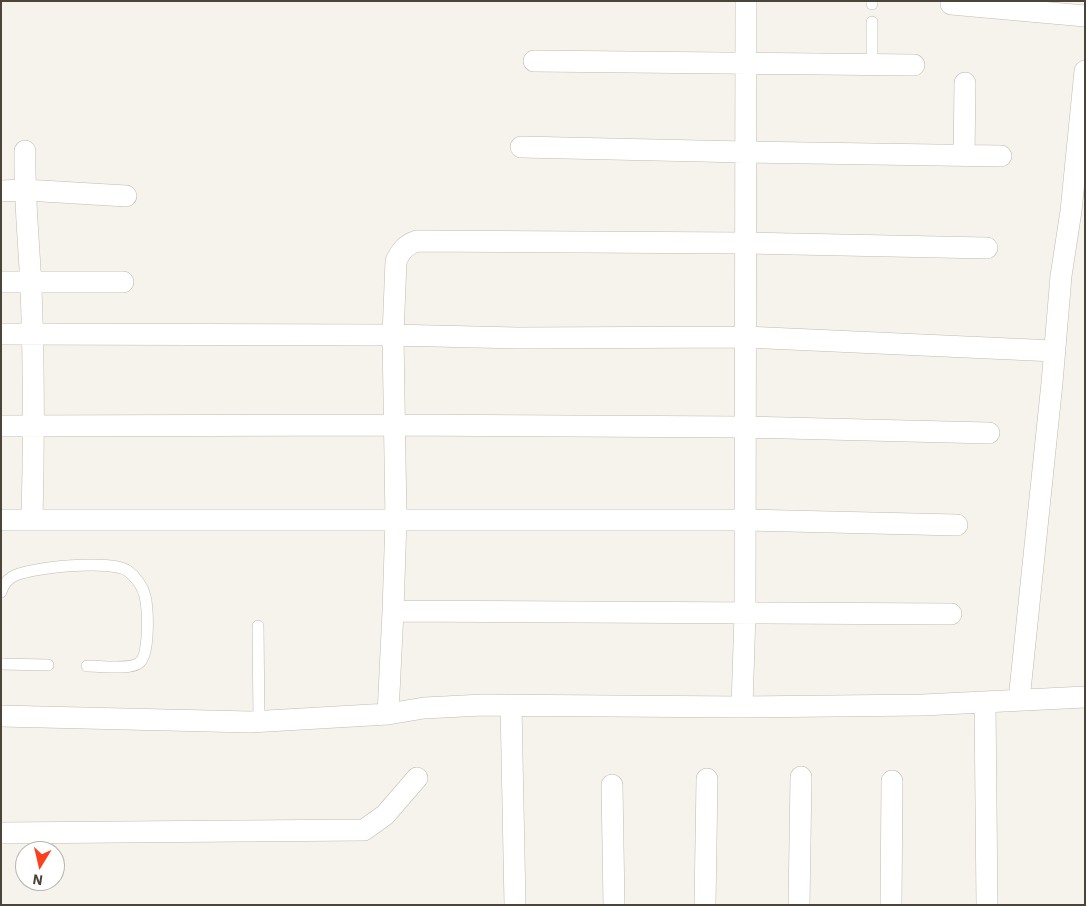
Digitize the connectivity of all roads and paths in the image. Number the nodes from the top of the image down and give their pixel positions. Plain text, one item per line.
1 (746, 1) edge
2 (951, 4) dead end
3 (1001, 5) edge
4 (1085, 16) edge
5 (872, 22) dead end
6 (534, 61) dead end
7 (745, 62) junction
8 (872, 64) junction
9 (914, 65) dead end
10 (1085, 71) edge
11 (965, 83) dead end
12 (521, 147) dead end
13 (25, 151) dead end
14 (745, 152) junction
15 (964, 156) junction
16 (1001, 156) dead end
17 (25, 190) junction
18 (1, 191) edge
19 (126, 196) dead end
20 (1078, 212) edge
21 (745, 243) junction
22 (987, 248) dead end
23 (1, 282) edge
24 (31, 282) junction
25 (123, 282) dead end
26 (1, 334) edge
27 (33, 334) junction
28 (393, 335) junction
29 (745, 337) junction
30 (1054, 351) junction
31 (394, 425) junction
32 (1, 426) edge
33 (34, 426) junction
34 (745, 428) junction
35 (989, 432) dead end
36 (1, 520) edge
37 (32, 520) junction
38 (396, 520) junction
39 (746, 520) junction
40 (957, 525) dead end
41 (1, 592) edge
42 (394, 611) junction
43 (746, 613) junction
44 (951, 614) dead end
45 (258, 626) dead end
46 (1, 664) edge
47 (48, 665) dead end
48 (87, 666) dead end
49 (1085, 697) edge
50 (1018, 700) junction
51 (985, 703) junction
52 (511, 705) junction
53 (742, 707) junction
54 (388, 714) junction
55 (1, 716) edge
56 (259, 721) junction
57 (801, 777) dead end
58 (417, 778) dead end
59 (707, 779) dead end
60 (892, 781) dead end
61 (612, 785) dead end
62 (1, 832) edge
63 (514, 905) edge
64 (614, 905) edge
65 (705, 905) edge
66 (799, 905) edge
67 (891, 905) edge
68 (986, 905) edge

1 - 7 street
2 - 3 street
3 - 4 street
5 - 8 lane
6 - 7 street
7 - 8 street
7 - 14 street
8 - 9 street
10 - 20 street
11 - 15 street
12 - 14 street
13 - 17 street
14 - 15 street
14 - 21 street
15 - 16 street
17 - 18 street
17 - 19 street
17 - 24 street
20 - 30 street
21 - 22 street
21 - 28 street
21 - 29 street
23 - 24 street
24 - 25 street
24 - 27 street
26 - 27 street
27 - 28 street
27 - 33 street
28 - 29 street
28 - 31 street
29 - 30 street
29 - 34 street
30 - 50 street
31 - 33 street
31 - 34 street
31 - 38 street
32 - 33 street
33 - 37 street
34 - 35 street
34 - 39 street
36 - 37 street
37 - 38 street
38 - 39 street
38 - 42 street
39 - 40 street
39 - 43 street
41 - 48 lane
42 - 43 street
42 - 54 street
43 - 44 street
43 - 53 street
45 - 56 lane
46 - 47 lane
49 - 50 street
50 - 51 street
51 - 53 street
51 - 68 street
52 - 53 street
52 - 54 street
52 - 63 street
54 - 56 street
55 - 56 street
57 - 66 street
58 - 62 street
59 - 65 street
60 - 67 street
61 - 64 street

